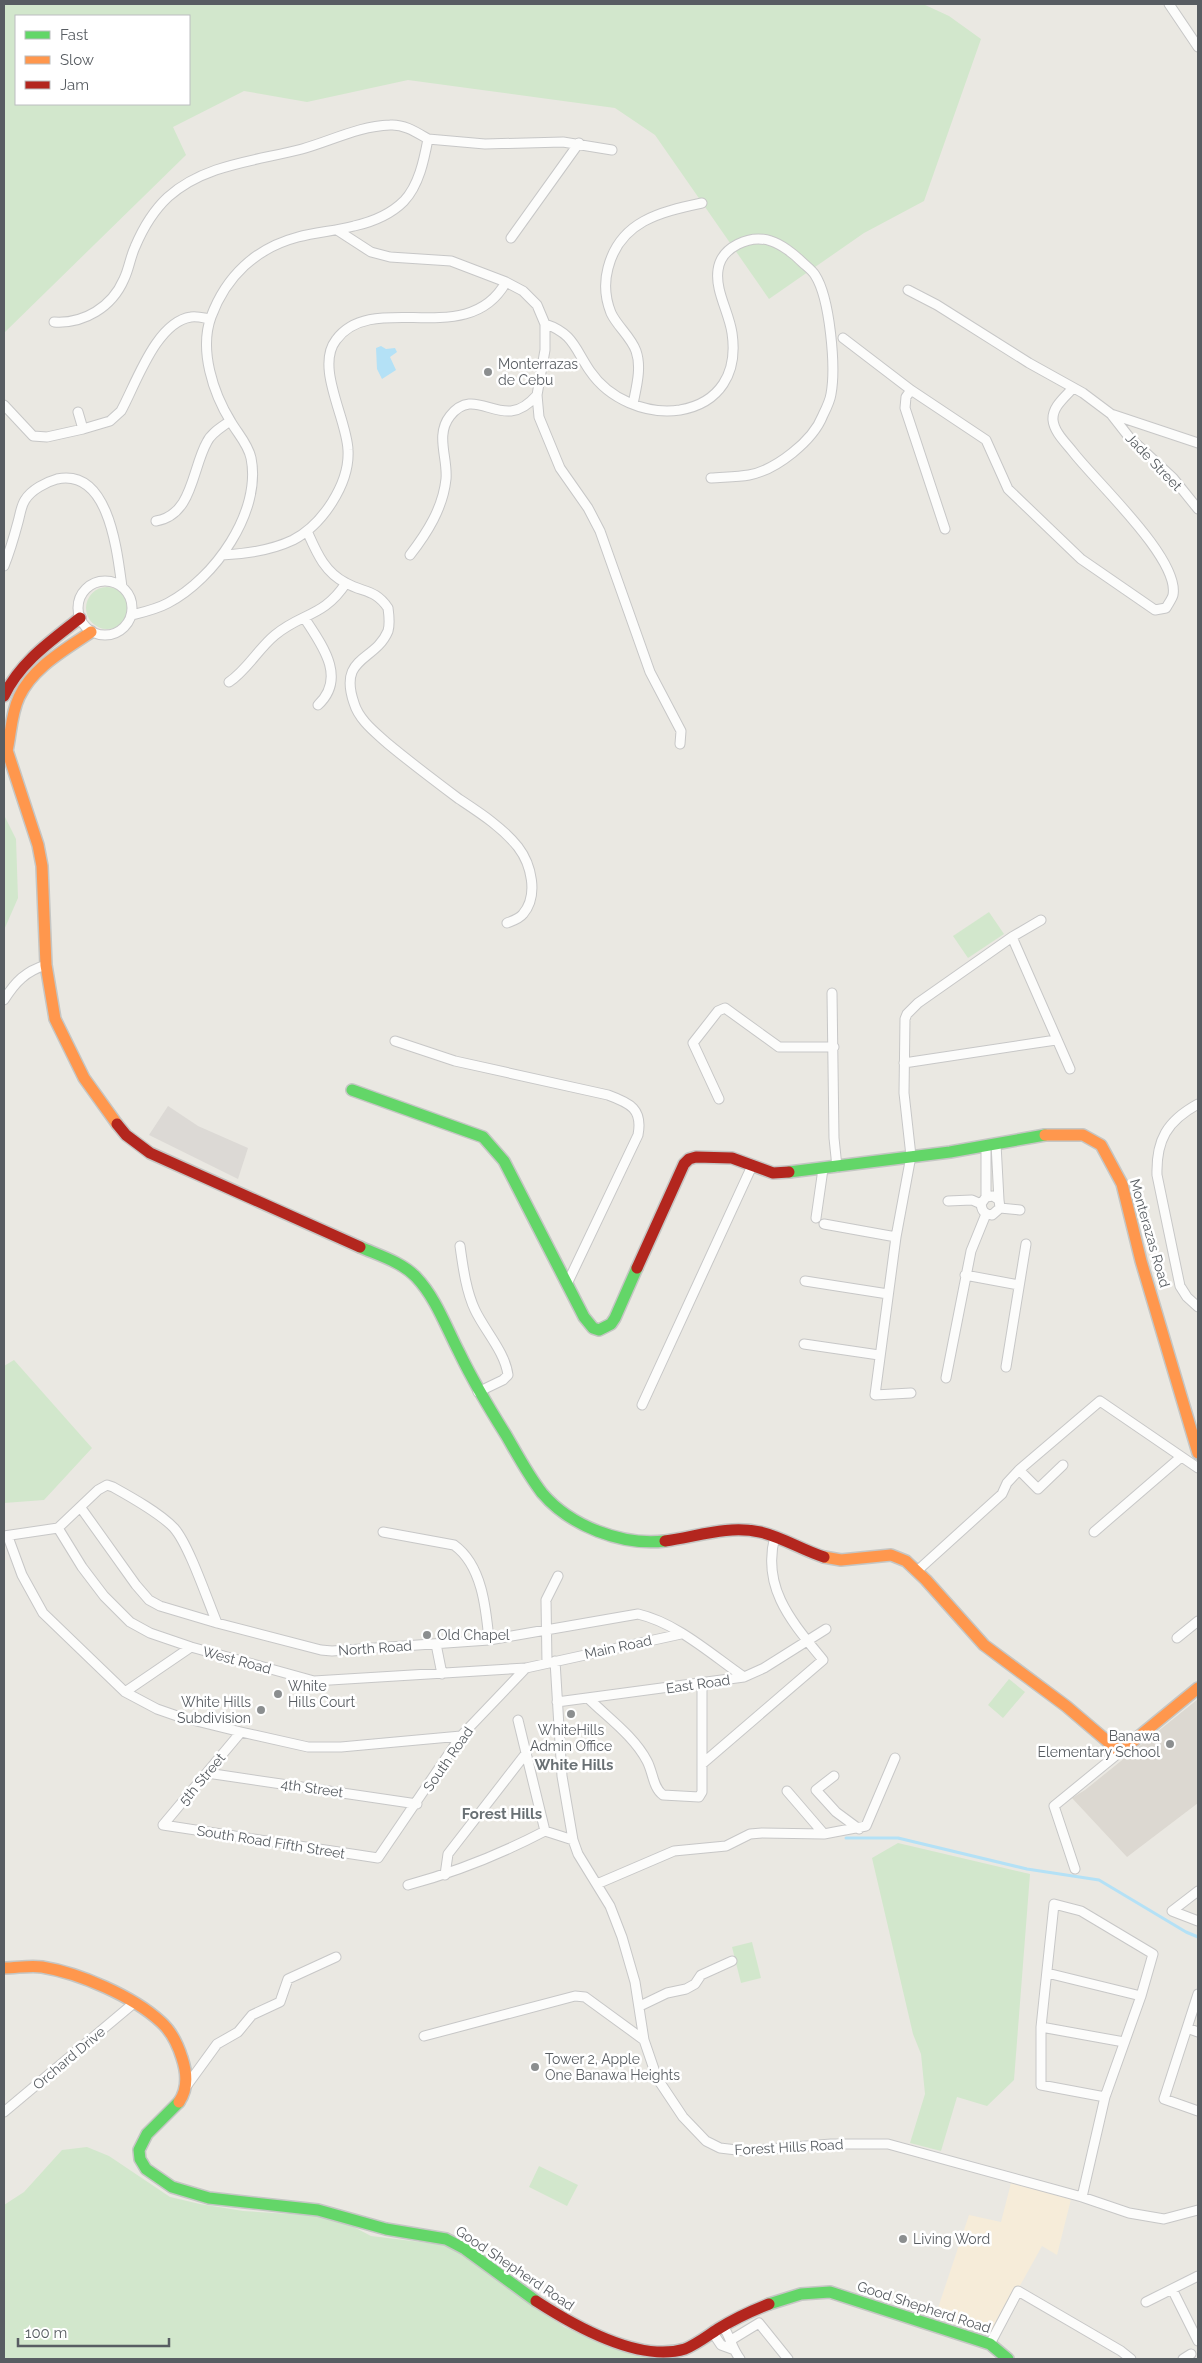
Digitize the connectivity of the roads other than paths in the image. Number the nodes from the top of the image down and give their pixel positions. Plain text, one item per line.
1 (1170, 4) edge
2 (1198, 46) edge
3 (428, 139) junction
4 (579, 143) junction
5 (612, 150) dead end
6 (702, 203) dead end
7 (337, 230) junction
8 (511, 238) dead end
9 (506, 282) junction
10 (908, 290) dead end
11 (210, 319) junction
12 (54, 322) dead end
13 (545, 324) junction
14 (843, 338) dead end
15 (1072, 388) junction
16 (911, 390) junction
17 (537, 395) junction
18 (633, 404) junction
19 (5, 409) edge
20 (78, 412) dead end
21 (1111, 414) junction
22 (230, 421) junction
23 (83, 429) junction
24 (1198, 443) edge
25 (711, 478) dead end
26 (1198, 509) edge
27 (156, 521) dead end
28 (946, 529) dead end
29 (306, 531) junction
30 (222, 554) junction
31 (410, 555) dead end
32 (4, 566) edge
33 (346, 583) junction
34 (122, 587) junction
35 (132, 615) junction
36 (80, 618) junction
37 (305, 619) junction
38 (91, 632) junction
39 (229, 682) dead end
40 (4, 696) edge
41 (318, 705) dead end
42 (680, 744) dead end
43 (5, 746) edge
44 (1041, 920) dead end
45 (507, 923) dead end
46 (1012, 937) junction
47 (46, 965) junction
48 (832, 993) dead end
49 (4, 1000) edge
50 (1056, 1040) junction
51 (395, 1041) dead end
52 (834, 1047) junction
53 (904, 1063) junction
54 (1070, 1069) dead end
55 (352, 1090) dead end
56 (720, 1099) dead end
57 (1198, 1104) edge
58 (991, 1144) junction
59 (911, 1156) junction
60 (752, 1166) junction
61 (837, 1167) junction
62 (823, 1169) junction
63 (984, 1200) junction
64 (948, 1201) dead end
65 (1000, 1204) junction
66 (1020, 1210) dead end
67 (986, 1214) junction
68 (816, 1218) dead end
69 (824, 1224) dead end
70 (896, 1237) junction
71 (1026, 1244) dead end
72 (460, 1246) dead end
73 (965, 1275) junction
74 (805, 1281) dead end
75 (568, 1284) junction
76 (1019, 1285) junction
77 (888, 1294) junction
78 (1198, 1307) edge
79 (804, 1344) dead end
80 (879, 1355) junction
81 (1006, 1367) dead end
82 (946, 1378) dead end
83 (478, 1392) junction
84 (911, 1393) dead end
85 (642, 1406) dead end
86 (1198, 1453) edge
87 (1181, 1457) junction
88 (1063, 1465) dead end
89 (1198, 1468) edge
90 (1019, 1470) junction
91 (81, 1508) junction
92 (58, 1528) junction
93 (383, 1532) dead end
94 (1094, 1532) dead end
95 (776, 1536) junction
96 (6, 1537) edge
97 (917, 1571) junction
98 (558, 1576) dead end
99 (1198, 1621) edge
100 (217, 1623) junction
101 (826, 1629) dead end
102 (546, 1630) junction
103 (681, 1634) junction
104 (1177, 1638) dead end
105 (489, 1640) junction
106 (807, 1641) junction
107 (436, 1644) junction
108 (191, 1647) junction
109 (551, 1662) junction
110 (526, 1668) junction
111 (442, 1674) junction
112 (744, 1677) junction
113 (702, 1684) junction
114 (1198, 1688) edge
115 (125, 1692) junction
116 (588, 1698) junction
117 (557, 1702) junction
118 (518, 1720) dead end
119 (241, 1732) junction
120 (461, 1736) junction
121 (527, 1752) junction
122 (1120, 1752) junction
123 (895, 1758) dead end
124 (702, 1764) junction
125 (207, 1773) junction
126 (834, 1776) dead end
127 (787, 1791) dead end
128 (417, 1804) junction
129 (163, 1825) joint
130 (859, 1829) junction
131 (545, 1831) junction
132 (824, 1834) junction
133 (573, 1840) junction
134 (378, 1858) joint
135 (1074, 1869) dead end
136 (445, 1875) junction
137 (597, 1884) junction
138 (408, 1885) dead end
139 (1198, 1891) edge
140 (1198, 1922) edge
141 (336, 1957) dead end
142 (732, 1961) dead end
143 (4, 1968) edge
144 (1047, 1974) junction
145 (1198, 1994) edge
146 (1141, 1996) junction
147 (134, 2004) junction
148 (640, 2006) junction
149 (1041, 2027) junction
150 (1187, 2028) junction
151 (1198, 2032) edge
152 (424, 2036) dead end
153 (644, 2040) junction
154 (1124, 2042) junction
155 (186, 2088) junction
156 (1105, 2097) junction
157 (1198, 2110) edge
158 (4, 2112) edge
159 (1082, 2197) junction
160 (1198, 2210) edge
161 (1198, 2276) edge
162 (1172, 2289) junction
163 (1146, 2302) dead end
164 (723, 2326) junction
165 (712, 2332) junction
166 (1198, 2341) edge
167 (731, 2344) junction
168 (990, 2344) junction
169 (681, 2356) edge
170 (740, 2359) edge
171 (788, 2359) edge
172 (1008, 2359) edge
173 (1132, 2359) edge

1 - 2 street
3 - 4 street
3 - 7 street
3 - 12 street
4 - 5 street
4 - 8 street
6 - 18 street
7 - 9 street
7 - 11 street
9 - 13 street
9 - 29 street
10 - 15 street
11 - 22 street
11 - 23 street
13 - 17 street
13 - 18 street
14 - 16 street
15 - 16 street
15 - 21 street
16 - 28 street
17 - 31 street
17 - 42 street
18 - 25 street
19 - 23 street
20 - 23 street
21 - 24 street
21 - 26 street, Jade Street
22 - 27 street
22 - 30 street
29 - 30 street
29 - 33 street
30 - 35 street
32 - 34 street
33 - 37 street
33 - 45 street
34 - 35 street
34 - 36 street
35 - 38 street
36 - 38 street
36 - 40 street
37 - 39 street
37 - 41 street
38 - 43 street
43 - 47 street
44 - 46 street
46 - 50 street
46 - 53 street
47 - 49 street
47 - 83 street
48 - 52 street
50 - 53 street
50 - 54 street
51 - 75 street
52 - 56 street
52 - 61 street
53 - 59 street
55 - 75 street
57 - 78 street
58 - 59 street, Monterazas Road
58 - 63 street
58 - 65 street
58 - 86 street, Monterazas Road
59 - 61 street, Monterazas Road
59 - 70 street
60 - 62 street, Monterazas Road
60 - 75 street, Monterazas Road
60 - 85 street
61 - 62 street, Monterazas Road
62 - 68 street
63 - 64 street
63 - 65 street
63 - 67 street
65 - 66 street
65 - 67 street
67 - 73 street
69 - 70 street
70 - 77 street
71 - 76 street
72 - 83 street
73 - 76 street
73 - 82 street
74 - 77 street
76 - 81 street
77 - 80 street
79 - 80 street
80 - 84 street
83 - 95 street
87 - 89 street
87 - 90 street
87 - 94 street
88 - 90 street
90 - 97 street
91 - 92 street
91 - 100 street, North Road
91 - 100 street
92 - 96 street
92 - 108 street, West Road
93 - 105 street
95 - 97 street
95 - 106 street
96 - 115 street
97 - 122 street
98 - 102 street, Forest Hills Road
99 - 104 street
100 - 107 street, North Road
101 - 106 street, East Road
102 - 103 street, North Road
102 - 105 street, North Road
102 - 109 street, Forest Hills Road
103 - 109 street, Main Road
103 - 112 street, North Road
105 - 107 street, North Road
106 - 112 street, East Road
106 - 124 street
107 - 111 street
108 - 111 street, West Road
108 - 115 street
109 - 110 street, West Road
109 - 117 street, Forest Hills Road
110 - 111 street, West Road
110 - 120 street, South Road
112 - 113 street, East Road
113 - 116 street, East Road
113 - 124 street
114 - 122 street
115 - 119 street
116 - 117 street, East Road
116 - 124 street
117 - 133 street, Forest Hills Road
118 - 121 street
119 - 120 street
119 - 125 street, 5th Street
120 - 128 street, South Road
121 - 131 street
121 - 136 street
122 - 135 street
123 - 130 street
125 - 128 street, 4th Street
125 - 129 street, 5th Street
126 - 130 street
127 - 132 street
128 - 134 street, South Road
129 - 134 street, South Road Fifth Street
130 - 132 street
131 - 133 street
131 - 136 street
132 - 137 street
133 - 137 street, Forest Hills Road
136 - 138 street
137 - 148 street, Forest Hills Road
139 - 140 street
141 - 155 street
142 - 148 street
143 - 147 street
144 - 146 street
144 - 146 street
144 - 149 street
145 - 150 street
146 - 154 street
147 - 155 street
147 - 158 street, Orchard Drive
148 - 153 street, Forest Hills Road
149 - 154 street
149 - 156 street
150 - 151 street
150 - 157 street
152 - 153 street
153 - 159 street, Forest Hills Road
154 - 156 street
155 - 169 street, Good Shepherd Road
156 - 159 street
159 - 160 street, Forest Hills Road
161 - 162 street
162 - 163 street
162 - 166 street
164 - 165 street, Good Shepherd Road
164 - 167 street
164 - 168 street, Good Shepherd Road
165 - 167 street
165 - 169 street, Good Shepherd Road
167 - 170 street
167 - 171 street
168 - 172 street, Good Shepherd Road
168 - 173 street

